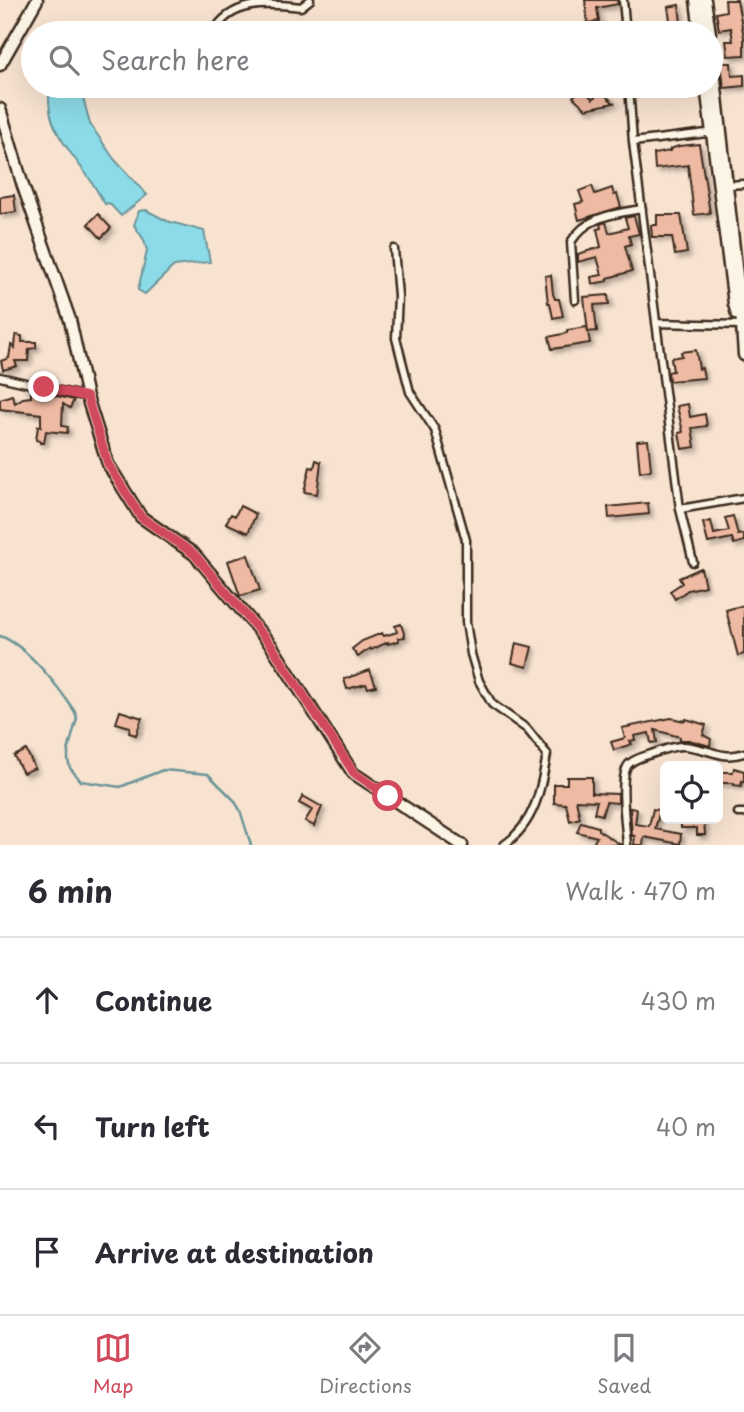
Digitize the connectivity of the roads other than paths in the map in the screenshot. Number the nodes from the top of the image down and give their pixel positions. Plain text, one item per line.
1 (37, 0) edge
2 (310, 0) edge
3 (623, 0) edge
4 (696, 0) edge
5 (705, 0) edge
6 (25, 21) edge
7 (219, 21) edge
8 (625, 21) edge
9 (699, 21) edge
10 (708, 21) edge
11 (21, 28) edge
12 (0, 65) edge
13 (630, 98) edge
14 (709, 98) edge
15 (715, 98) edge
16 (0, 109) edge
17 (717, 132) junction
18 (4, 134) edge
19 (633, 142) junction
20 (744, 184) edge
21 (728, 185) junction
22 (642, 209) junction
23 (394, 249) dead end
24 (575, 300) dead end
25 (743, 310) edge
26 (656, 323) junction
27 (741, 324) junction
28 (744, 355) edge
29 (0, 377) edge
30 (87, 397) junction
31 (744, 498) edge
32 (680, 509) junction
33 (693, 562) dead end
34 (744, 754) edge
35 (462, 845) edge
36 (504, 845) edge
37 (627, 845) edge

1 - 6 main road
2 - 7 street
3 - 8 street
4 - 9 main road
5 - 10 main road
11 - 12 main road
13 - 19 street
14 - 17 main road
15 - 17 main road
16 - 18 main road
17 - 19 street
17 - 21 main road
17 - 27 main road
18 - 30 main road
19 - 22 street
20 - 21 street
21 - 25 main road
22 - 24 street
22 - 26 street
23 - 36 street
25 - 27 main road
26 - 27 street
26 - 32 street
27 - 28 main road
29 - 30 street
30 - 35 main road
31 - 32 street
32 - 33 street
34 - 37 street

